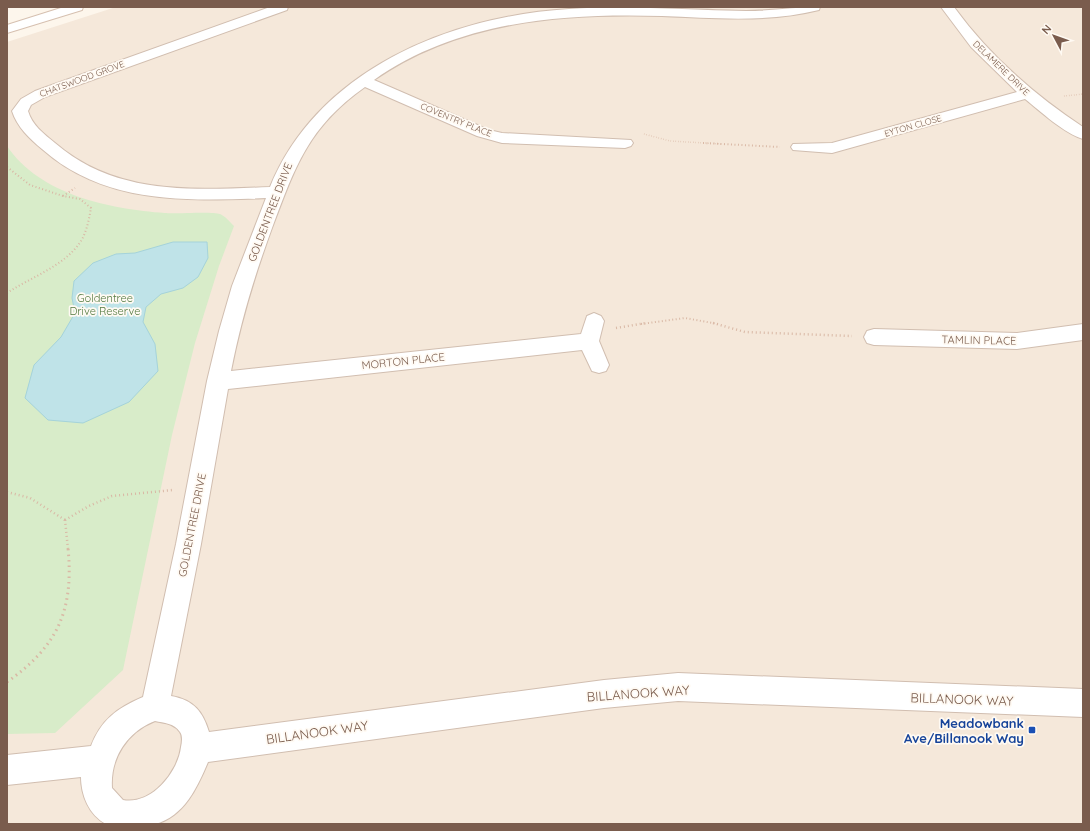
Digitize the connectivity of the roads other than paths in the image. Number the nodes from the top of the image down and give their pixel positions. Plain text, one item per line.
1 (76, 7) edge
2 (282, 7) edge
3 (814, 7) edge
4 (947, 7) edge
5 (541, 11) edge
6 (720, 11) edge
7 (7, 29) edge
8 (363, 81) junction
9 (1027, 94) junction
10 (1083, 134) edge
11 (627, 140) road end
12 (799, 147) road end
13 (276, 192) junction
14 (1083, 332) edge
15 (874, 337) road end
16 (599, 365) dead end
17 (218, 381) junction
18 (1083, 703) edge
19 (155, 707) junction
20 (196, 748) junction
21 (99, 760) junction
22 (7, 770) edge
23 (130, 820) edge

1 - 7 street
2 - 13 street, CHATSWOOD GROVE
3 - 6 street, GOLDENTREE DRIVE
4 - 9 street, DELAMERE DRIVE
5 - 6 street, GOLDENTREE DRIVE
5 - 8 street, GOLDENTREE DRIVE
8 - 11 street, COVENTRY PLACE
8 - 13 street, GOLDENTREE DRIVE
9 - 10 street, DELAMERE DRIVE
9 - 12 street, EYTON CLOSE
13 - 17 street, GOLDENTREE DRIVE
14 - 15 street, TAMLIN PLACE
16 - 17 street, MORTON PLACE
17 - 19 street, GOLDENTREE DRIVE
18 - 20 street, BILLANOOK WAY
19 - 20 street
19 - 21 street
20 - 23 street
21 - 22 street
21 - 23 street

